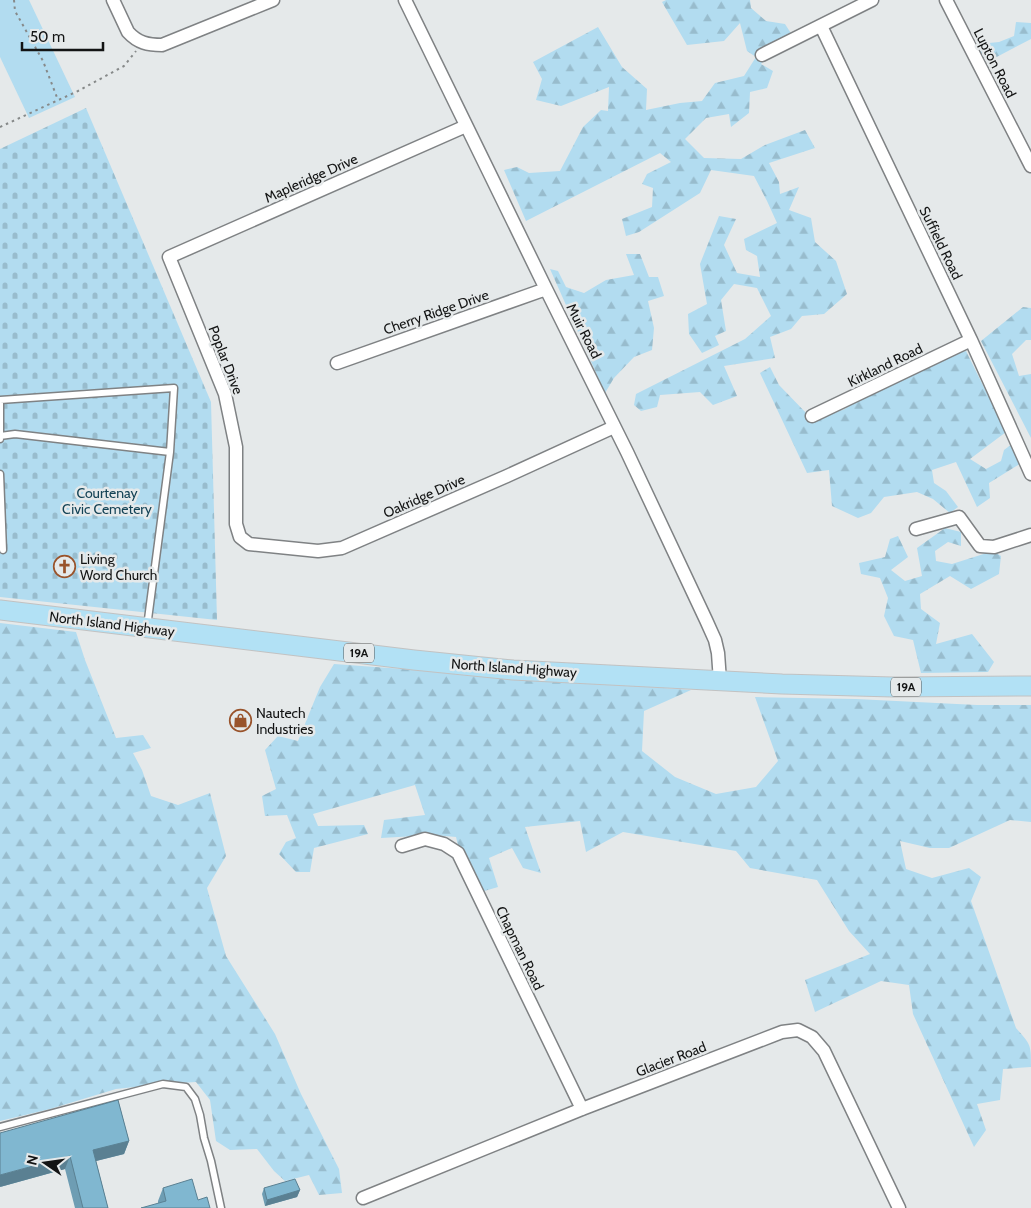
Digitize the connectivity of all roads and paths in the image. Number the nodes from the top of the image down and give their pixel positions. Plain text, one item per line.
1 (14, 0) edge
2 (113, 0) edge
3 (273, 0) edge
4 (405, 0) edge
5 (872, 0) edge
6 (946, 0) edge
7 (821, 26) junction
8 (142, 42) junction
9 (762, 55) dead end
10 (58, 100) junction
11 (466, 126) junction
12 (0, 127) edge
13 (1031, 166) edge
14 (169, 257) joint
15 (546, 289) junction
16 (971, 340) junction
17 (336, 363) dead end
18 (812, 416) dead end
19 (614, 426) junction
20 (0, 437) edge
21 (170, 452) junction
22 (0, 474) edge
23 (1031, 474) edge
24 (916, 529) dead end
25 (1031, 535) edge
26 (240, 537) joint
27 (3, 550) dead end
28 (0, 610) edge
29 (147, 628) junction
30 (720, 681) junction
31 (1031, 686) edge
32 (402, 846) dead end
33 (582, 1110) junction
34 (0, 1127) edge
35 (363, 1198) dead end
36 (221, 1208) edge
37 (898, 1208) edge

1 - 10 path
2 - 8 street
3 - 8 street
4 - 11 street, Muir Road
5 - 7 street
6 - 13 street, Lupton Road
7 - 9 street
7 - 16 street, Suffield Road
8 - 10 path
10 - 12 path
11 - 14 street, Mapleridge Drive
11 - 15 street, Muir Road
14 - 26 street, Poplar Drive
15 - 17 street, Cherry Ridge Drive
15 - 19 street, Muir Road
16 - 18 street, Kirkland Road
16 - 23 street, Suffield Road
19 - 26 street, Oakridge Drive
19 - 30 street, Muir Road
20 - 21 lane
20 - 21 lane
21 - 29 lane
22 - 27 lane
24 - 25 street
28 - 29 main road, North Island Highway / 19A
29 - 30 main road, North Island Highway / 19A
30 - 31 main road, North Island Highway / 19A
32 - 33 street, Chapman Road
33 - 35 street, Glacier Road
33 - 37 street, Glacier Road
34 - 36 lane

